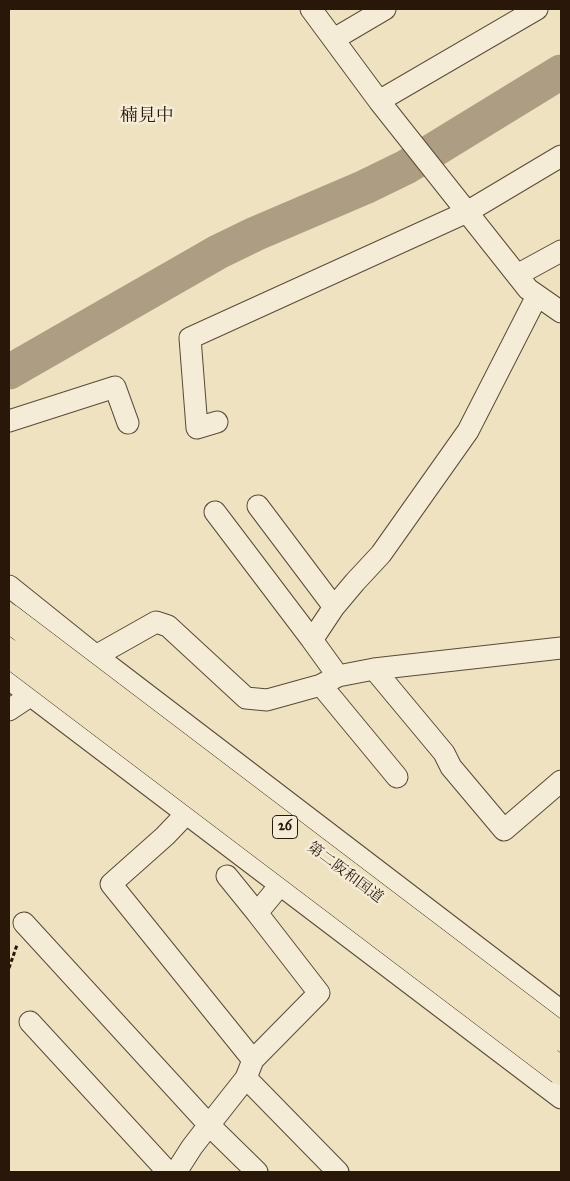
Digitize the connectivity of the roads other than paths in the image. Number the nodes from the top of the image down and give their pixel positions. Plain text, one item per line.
1 (311, 9) edge
2 (385, 9) edge
3 (537, 9) edge
4 (334, 39) junction
5 (379, 101) junction
6 (561, 156) edge
7 (467, 212) junction
8 (561, 251) edge
9 (517, 275) junction
10 (537, 296) junction
11 (561, 312) edge
12 (9, 421) edge
13 (216, 422) dead end
14 (128, 423) dead end
15 (258, 506) dead end
16 (215, 512) dead end
17 (9, 586) edge
18 (334, 607) junction
19 (9, 618) edge
20 (312, 640) junction
21 (561, 648) edge
22 (9, 653) edge
23 (95, 655) junction
24 (374, 669) junction
25 (9, 678) edge
26 (329, 681) junction
27 (30, 695) junction
28 (9, 710) edge
29 (397, 776) dead end
30 (561, 781) edge
31 (187, 814) junction
32 (228, 876) dead end
33 (281, 884) junction
34 (257, 913) junction
35 (16, 918) edge
36 (561, 1011) edge
37 (30, 1022) dead end
38 (561, 1037) edge
39 (250, 1069) junction
40 (561, 1071) edge
41 (561, 1098) edge
42 (208, 1125) junction
43 (168, 1172) edge
44 (176, 1172) edge
45 (257, 1172) edge
46 (338, 1172) edge

1 - 4 street
2 - 4 street
3 - 5 street
4 - 5 street
5 - 7 street
6 - 7 street
7 - 9 street
7 - 13 street
8 - 9 street
9 - 10 street
10 - 11 street
10 - 18 street
12 - 14 street
15 - 18 street
16 - 20 street
17 - 23 street
18 - 20 street
19 - 38 highway, 第二阪和国道 / 26, bridge
20 - 26 street
21 - 24 street
22 - 40 highway, 第二阪和国道 / 26, bridge
23 - 26 street
23 - 27 street
23 - 36 street
24 - 26 street
24 - 30 street
25 - 27 street
26 - 29 street
27 - 28 street
27 - 31 street
31 - 33 street
31 - 39 street
32 - 34 street
33 - 34 street
33 - 41 street
34 - 39 street
35 - 42 street
37 - 43 street
39 - 42 street
39 - 46 street
42 - 44 street
42 - 45 street

